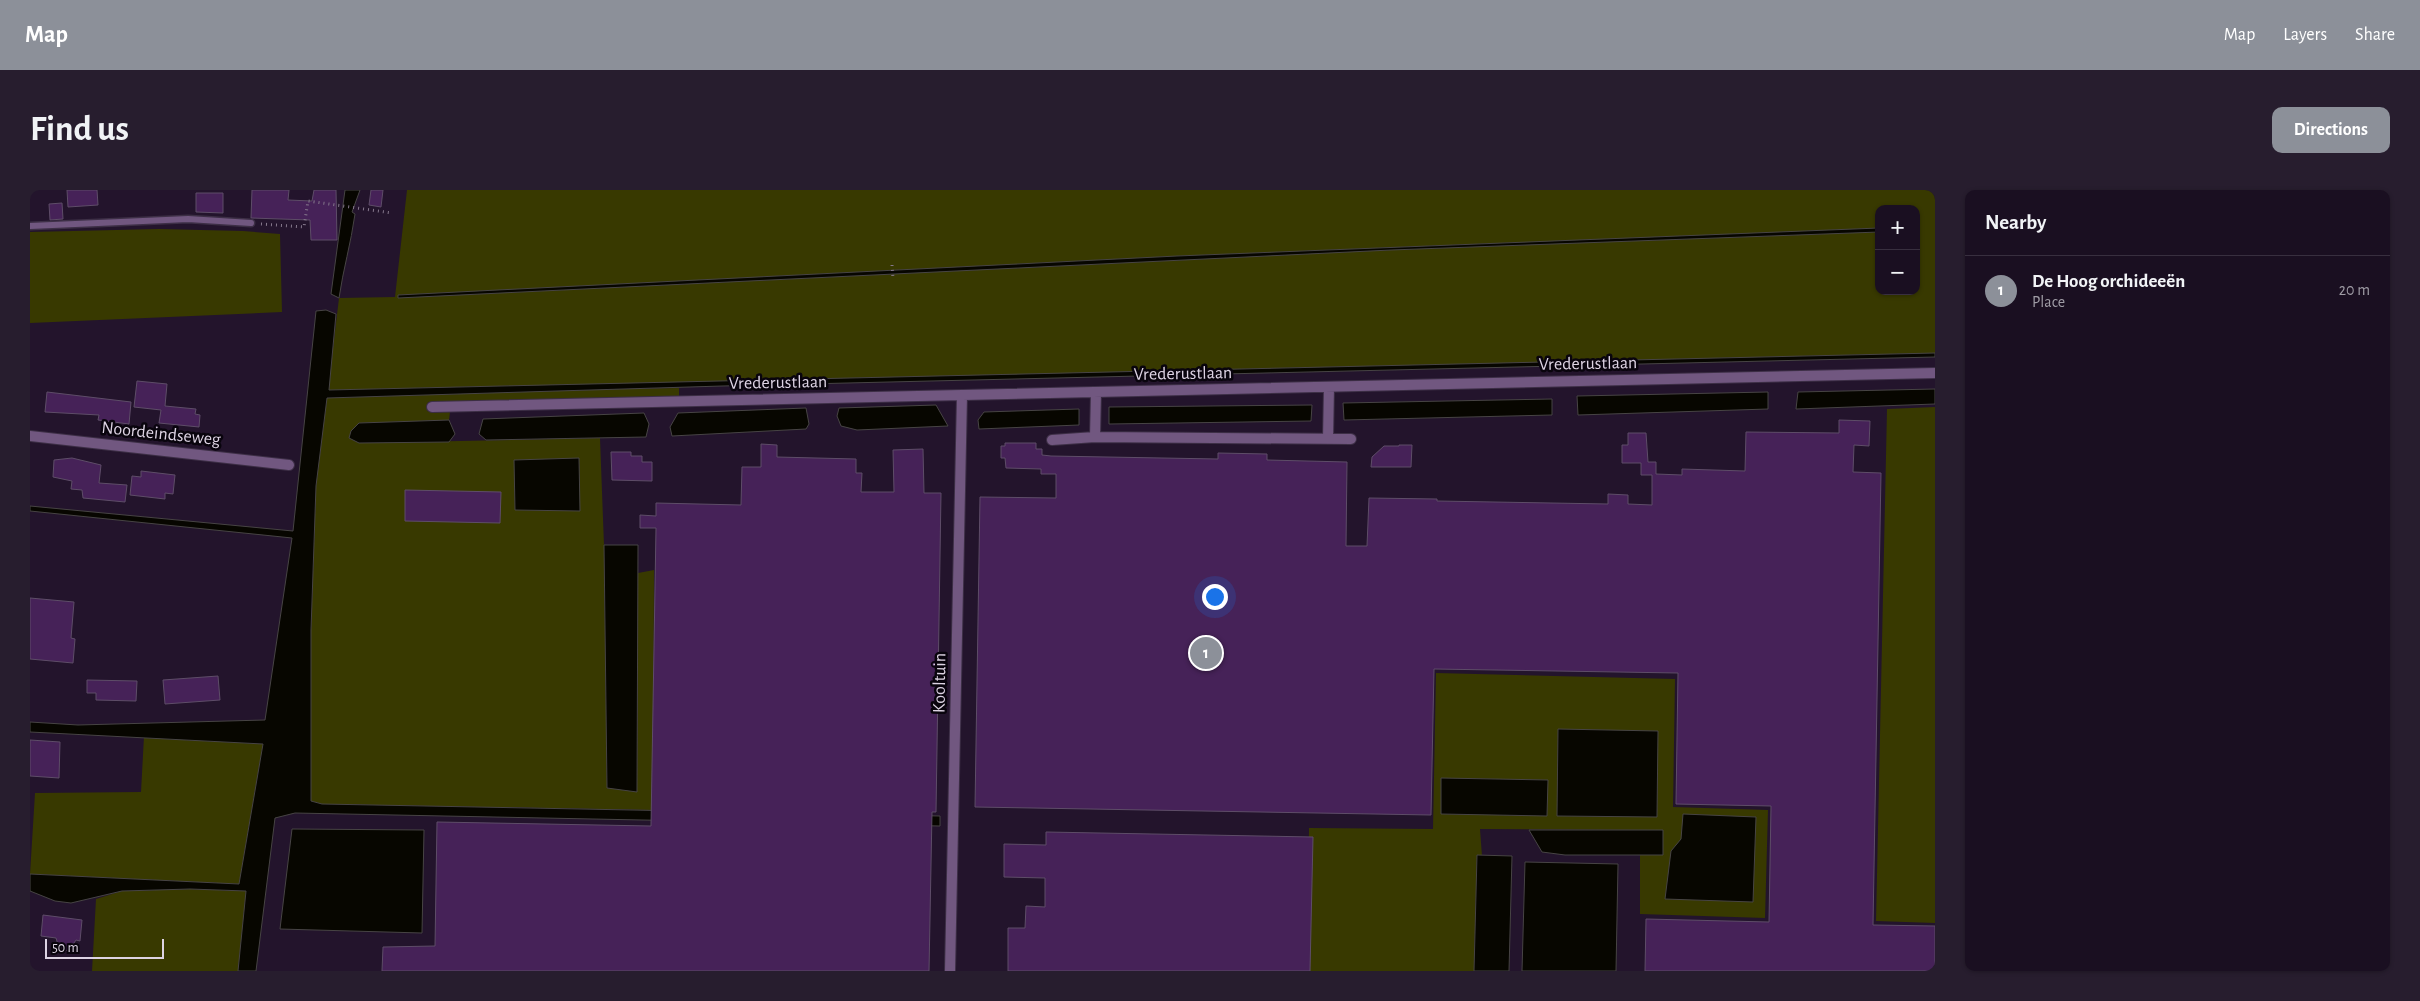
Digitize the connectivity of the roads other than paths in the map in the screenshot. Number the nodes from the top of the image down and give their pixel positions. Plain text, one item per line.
1 (251, 223) road end
2 (30, 226) edge
3 (1935, 373) edge
4 (1329, 386) junction
5 (1096, 392) junction
6 (962, 395) junction
7 (432, 407) dead end
8 (30, 436) edge
9 (1095, 437) junction
10 (1328, 439) junction
11 (1052, 440) dead end
12 (1351, 440) dead end
13 (289, 465) dead end
14 (950, 971) edge

1 - 2 lane
3 - 4 street, Vrederustlaan
4 - 5 street, Vrederustlaan
4 - 10 street
5 - 6 street, Vrederustlaan
5 - 9 street
6 - 7 street, Vrederustlaan
6 - 14 street, Kooltuin
8 - 13 street, Noordeindseweg
9 - 10 street
9 - 11 street
10 - 12 street

